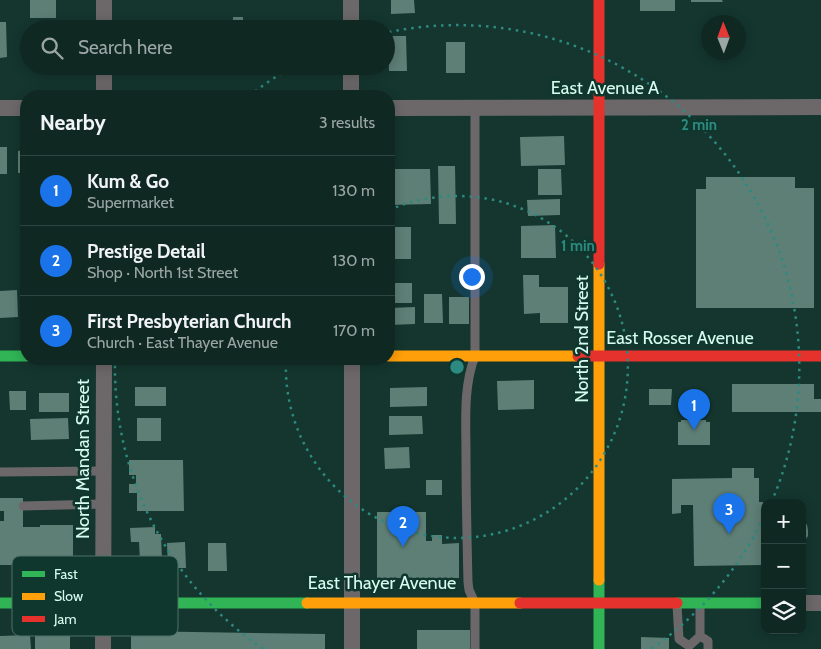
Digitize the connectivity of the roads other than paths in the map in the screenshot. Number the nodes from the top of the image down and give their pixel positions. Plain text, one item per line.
1 (104, 0) edge
2 (351, 0) edge
3 (599, 0) edge
4 (104, 20) edge
5 (351, 20) edge
6 (104, 75) edge
7 (351, 75) edge
8 (104, 90) edge
9 (351, 90) edge
10 (821, 107) edge
11 (0, 108) edge
12 (20, 108) edge
13 (395, 108) edge
14 (475, 108) junction
15 (600, 108) junction
16 (0, 356) edge
17 (20, 356) edge
18 (395, 356) edge
19 (475, 356) junction
20 (600, 356) junction
21 (821, 356) edge
22 (104, 365) edge
23 (352, 365) edge
24 (103, 471) junction
25 (0, 472) edge
26 (103, 504) junction
27 (23, 506) dead end
28 (103, 556) edge
29 (178, 602) edge
30 (352, 603) junction
31 (475, 603) junction
32 (599, 603) junction
33 (677, 603) junction
34 (700, 603) junction
35 (761, 603) edge
36 (806, 603) edge
37 (821, 603) edge
38 (103, 636) edge
39 (700, 636) junction
40 (689, 647) edge
41 (103, 649) edge
42 (352, 649) edge
43 (475, 649) edge
44 (599, 649) edge
45 (708, 649) edge

1 - 4 street
2 - 5 street
3 - 15 street, North 2nd Street
6 - 8 street
7 - 9 street
10 - 15 street, East Avenue A
11 - 12 street
13 - 14 street, East Avenue A
14 - 15 street, East Avenue A
14 - 19 lane
15 - 20 street, North 2nd Street
16 - 17 street
18 - 19 street, East Rosser Avenue
19 - 20 street, East Rosser Avenue
19 - 31 lane
20 - 21 street, East Rosser Avenue
20 - 32 street, North 2nd Street
22 - 24 street, North Mandan Street
23 - 30 street
24 - 25 lane
24 - 26 street, North Mandan Street
26 - 27 lane
26 - 28 street, North Mandan Street
29 - 30 street, East Thayer Avenue
30 - 31 street, East Thayer Avenue
30 - 42 street
31 - 32 street, East Thayer Avenue
31 - 43 lane
32 - 33 street, East Thayer Avenue
32 - 44 street, North 2nd Street
33 - 34 street, East Thayer Avenue
33 - 40 lane
34 - 35 street, East Thayer Avenue
34 - 39 lane
36 - 37 street
38 - 41 street, North Mandan Street
39 - 40 lane
39 - 45 lane

